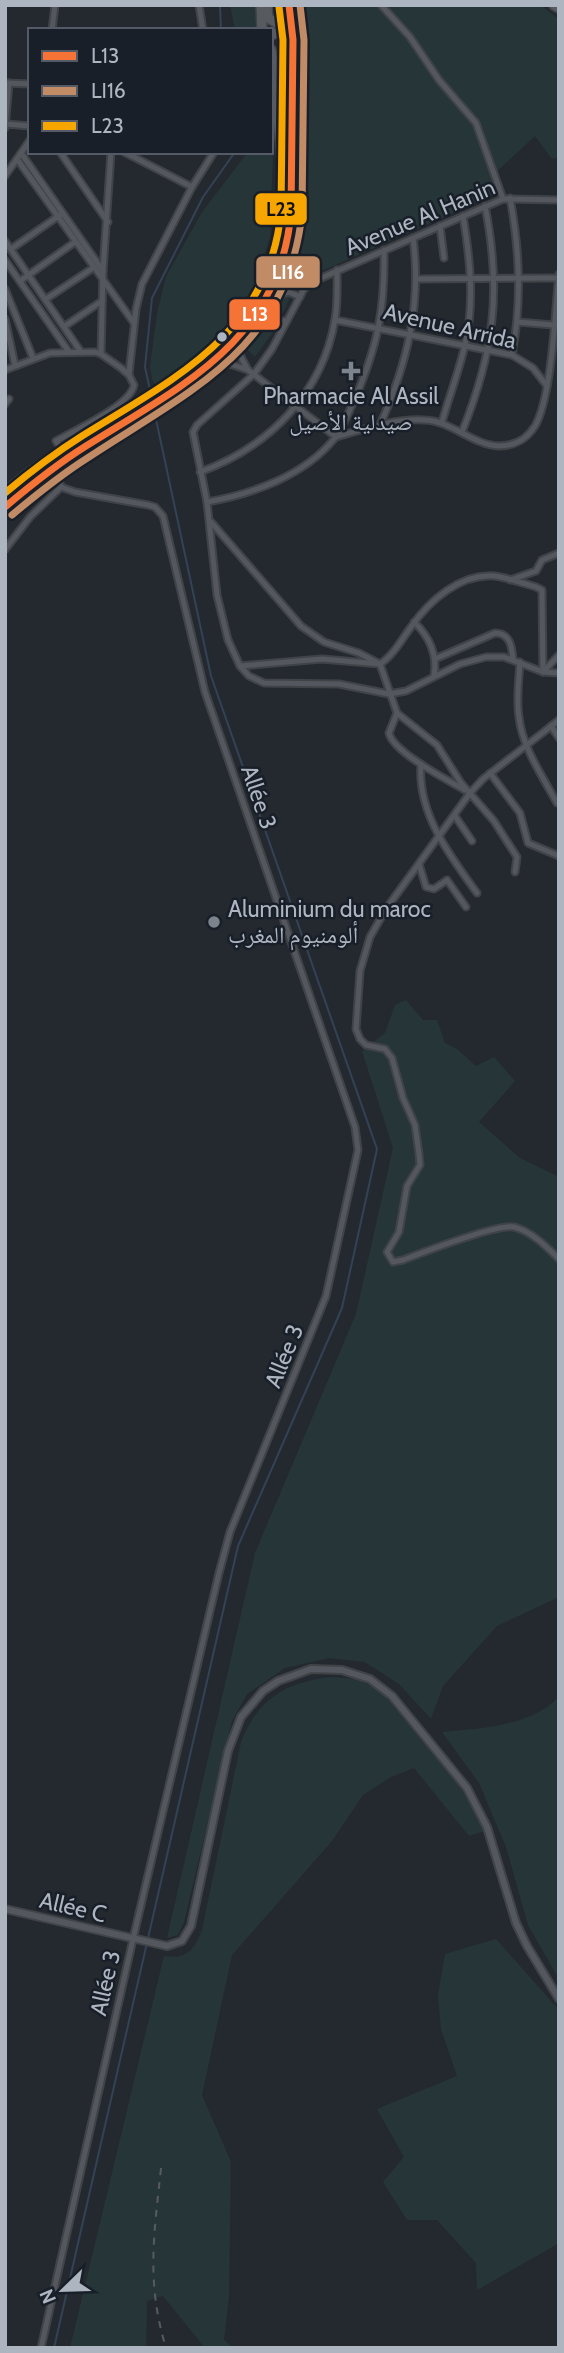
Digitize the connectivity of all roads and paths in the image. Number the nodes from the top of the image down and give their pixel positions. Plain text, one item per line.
1 (55, 5) edge
2 (199, 5) edge
3 (261, 5) edge
4 (267, 5) edge
5 (284, 5) edge
6 (289, 5) edge
7 (381, 5) edge
8 (554, 5) edge
9 (559, 8) edge
10 (52, 28) edge
11 (203, 28) edge
12 (262, 28) edge
13 (273, 34) edge
14 (273, 62) edge
15 (7, 83) edge
16 (28, 85) edge
17 (273, 92) edge
18 (6, 126) edge
19 (28, 126) edge
20 (28, 143) edge
21 (21, 153) junction
22 (61, 154) edge
23 (111, 154) edge
24 (128, 154) edge
25 (213, 154) edge
26 (17, 159) junction
27 (283, 170) junction
28 (5, 176) edge
29 (292, 177) junction
30 (192, 187) junction
31 (510, 198) junction
32 (503, 199) junction
33 (559, 200) edge
34 (485, 206) junction
35 (60, 214) junction
36 (463, 216) junction
37 (108, 222) junction
38 (440, 226) junction
39 (413, 238) junction
40 (5, 241) edge
41 (75, 242) junction
42 (11, 249) junction
43 (384, 250) junction
44 (444, 258) dead end
45 (5, 260) edge
46 (93, 268) junction
47 (337, 270) junction
48 (103, 271) junction
49 (29, 275) junction
50 (277, 276) junction
51 (559, 276) edge
52 (470, 277) junction
53 (494, 277) junction
54 (519, 277) junction
55 (416, 279) junction
56 (20, 281) junction
57 (103, 282) junction
58 (5, 289) edge
59 (289, 292) junction
60 (267, 297) junction
61 (300, 297) junction
62 (46, 299) junction
63 (102, 301) junction
64 (5, 319) edge
65 (253, 320) junction
66 (335, 320) junction
67 (287, 321) junction
68 (555, 321) edge
69 (518, 322) junction
70 (134, 323) junction
71 (65, 326) junction
72 (380, 328) junction
73 (411, 334) junction
74 (234, 344) junction
75 (465, 345) junction
76 (488, 349) junction
77 (69, 352) junction
78 (81, 352) junction
79 (101, 354) junction
80 (512, 355) junction
81 (33, 358) junction
82 (218, 360) junction
83 (15, 365) junction
84 (5, 370) edge
85 (251, 372) junction
86 (129, 375) junction
87 (547, 386) junction
88 (161, 394) junction
89 (297, 406) junction
90 (442, 422) junction
91 (380, 425) junction
92 (462, 432) junction
93 (336, 437) junction
94 (62, 455) junction
95 (200, 472) junction
96 (61, 487) junction
97 (5, 493) edge
98 (207, 502) junction
99 (5, 507) edge
100 (210, 521) junction
101 (6, 547) edge
102 (559, 553) edge
103 (510, 580) junction
104 (414, 622) junction
105 (559, 655) edge
106 (435, 659) junction
107 (513, 659) junction
108 (520, 662) junction
109 (380, 664) junction
110 (240, 666) junction
111 (543, 672) junction
112 (559, 673) edge
113 (434, 676) junction
114 (389, 694) junction
115 (397, 713) junction
116 (559, 720) edge
117 (551, 726) junction
118 (559, 738) edge
119 (528, 745) junction
120 (421, 764) junction
121 (490, 773) junction
122 (470, 793) junction
123 (557, 803) dead end
124 (454, 816) junction
125 (440, 838) junction
126 (472, 841) dead end
127 (559, 856) edge
128 (419, 864) junction
129 (515, 872) dead end
130 (477, 893) dead end
131 (466, 907) dead end
132 (559, 1259) edge
133 (5, 1909) edge
134 (135, 1940) junction
135 (559, 1999) edge
136 (41, 2348) edge

1 - 10 street
2 - 11 street
3 - 12 highway
4 - 5 highway
6 - 29 highway
7 - 32 street
8 - 9 highway
13 - 29 highway
14 - 27 highway
15 - 16 street
15 - 18 street
17 - 27 highway
18 - 19 street
20 - 21 street
21 - 26 street
21 - 35 street
22 - 37 street
23 - 37 street
24 - 30 street
25 - 30 street
26 - 28 street
26 - 35 street
27 - 88 highway
29 - 50 highway
30 - 70 street
31 - 32 street, Avenue Al Hanin
31 - 33 street, Avenue Al Hanin
31 - 54 street
32 - 34 street, Avenue Al Hanin
34 - 36 street, Avenue Al Hanin
34 - 53 street
35 - 41 street
35 - 42 street
35 - 48 street
36 - 38 street, Avenue Al Hanin
36 - 52 street
37 - 48 street
38 - 39 street, Avenue Al Hanin
38 - 44 street
39 - 43 street, Avenue Al Hanin
39 - 55 street
40 - 42 street
41 - 46 street
41 - 49 street
42 - 49 street
43 - 47 street, Avenue Al Hanin
43 - 72 street
45 - 56 street
46 - 57 street
46 - 62 street
47 - 61 street, Avenue Al Hanin
47 - 66 street
48 - 57 street
49 - 56 street
49 - 62 street
50 - 59 street
50 - 60 highway
51 - 54 street
51 - 68 street
52 - 53 street
52 - 55 street
52 - 75 street
53 - 54 street
53 - 76 street
54 - 69 street
55 - 73 street
56 - 77 street
57 - 63 street
57 - 70 street
58 - 81 street
59 - 60 street
59 - 61 street
60 - 65 highway
61 - 67 street, Avenue Al Hanin
62 - 71 street
63 - 71 street
63 - 79 street
64 - 83 street
65 - 67 street
65 - 74 highway
66 - 72 street, Avenue Arrida
66 - 89 street
67 - 85 street, Avenue Al Hanin
68 - 69 street
68 - 87 street
69 - 80 street
70 - 86 street
71 - 78 street
72 - 73 street, Avenue Arrida
72 - 93 street
73 - 75 street, Avenue Arrida
73 - 91 street
74 - 82 highway
74 - 85 street
75 - 76 street, Avenue Arrida
75 - 90 street
76 - 80 street, Avenue Arrida
76 - 92 street
77 - 78 street
77 - 81 street
78 - 79 street
79 - 86 street
80 - 87 street, Avenue Arrida
81 - 83 street
82 - 85 street
82 - 88 highway
83 - 84 street
85 - 89 street
85 - 95 street, Avenue Al Hanin
86 - 94 street
87 - 92 street
88 - 94 highway
89 - 93 street
89 - 95 street
90 - 91 street
90 - 92 street
91 - 93 street
93 - 98 street
94 - 96 street
94 - 97 highway
94 - 99 highway
95 - 98 street, Avenue Al Hanin
96 - 101 street
96 - 134 street, Allée 3
98 - 100 street, Avenue Al Hanin
100 - 109 street
100 - 110 street, Avenue Al Hanin
102 - 103 street
103 - 104 street
103 - 111 street
104 - 106 street
104 - 109 street
105 - 111 street
106 - 107 street
106 - 113 street
107 - 108 street
107 - 113 street
108 - 111 street
108 - 119 street
109 - 110 street
109 - 114 street
110 - 114 street
111 - 112 street
113 - 114 street
114 - 115 street
115 - 120 street
115 - 122 street
116 - 117 street
117 - 118 street
117 - 119 street
119 - 121 street
119 - 123 street
120 - 122 street
120 - 125 street
121 - 122 street
121 - 127 street
122 - 124 street
122 - 129 street
124 - 125 street
124 - 126 street
125 - 128 street
125 - 130 street
128 - 131 street
128 - 132 street
133 - 134 street, Allée C
134 - 135 street, Allée C
134 - 136 street, Allée 3

